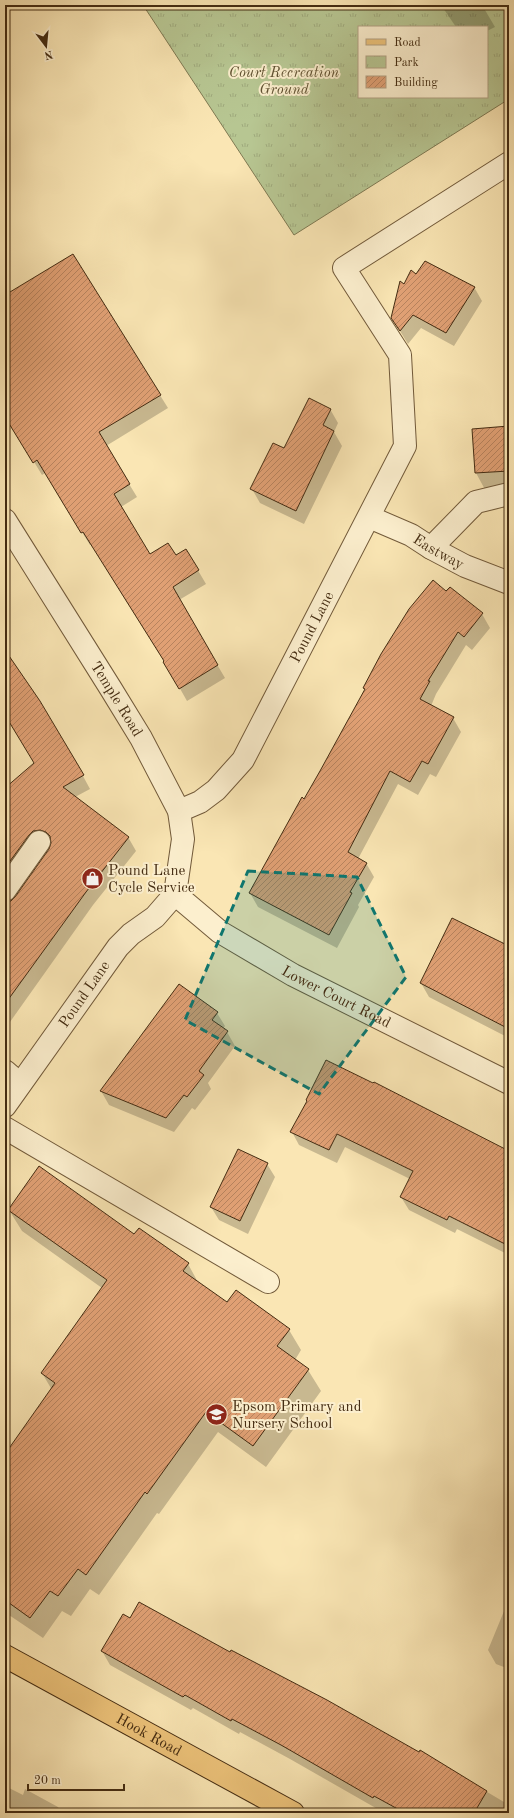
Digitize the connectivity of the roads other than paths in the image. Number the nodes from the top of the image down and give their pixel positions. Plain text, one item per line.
1 (509, 163) edge
2 (509, 494) edge
3 (369, 516) junction
4 (5, 520) edge
5 (431, 548) junction
6 (509, 583) edge
7 (179, 811) junction
8 (39, 842) dead end
9 (5, 890) edge
10 (175, 894) junction
11 (13, 1077) edge
12 (509, 1083) edge
13 (5, 1106) edge
14 (5, 1128) edge
15 (268, 1282) dead end
16 (5, 1656) edge
17 (293, 1813) edge

1 - 3 street, Pound Lane
2 - 5 street
3 - 5 street, Eastway
3 - 7 street, Pound Lane
4 - 7 street, Temple Road
5 - 6 street, Eastway
7 - 10 street, Temple Road
8 - 9 street
10 - 11 street, Pound Lane
10 - 12 street, Lower Court Road
11 - 13 street, Pound Lane
14 - 15 street
16 - 17 main road, Hook Road

